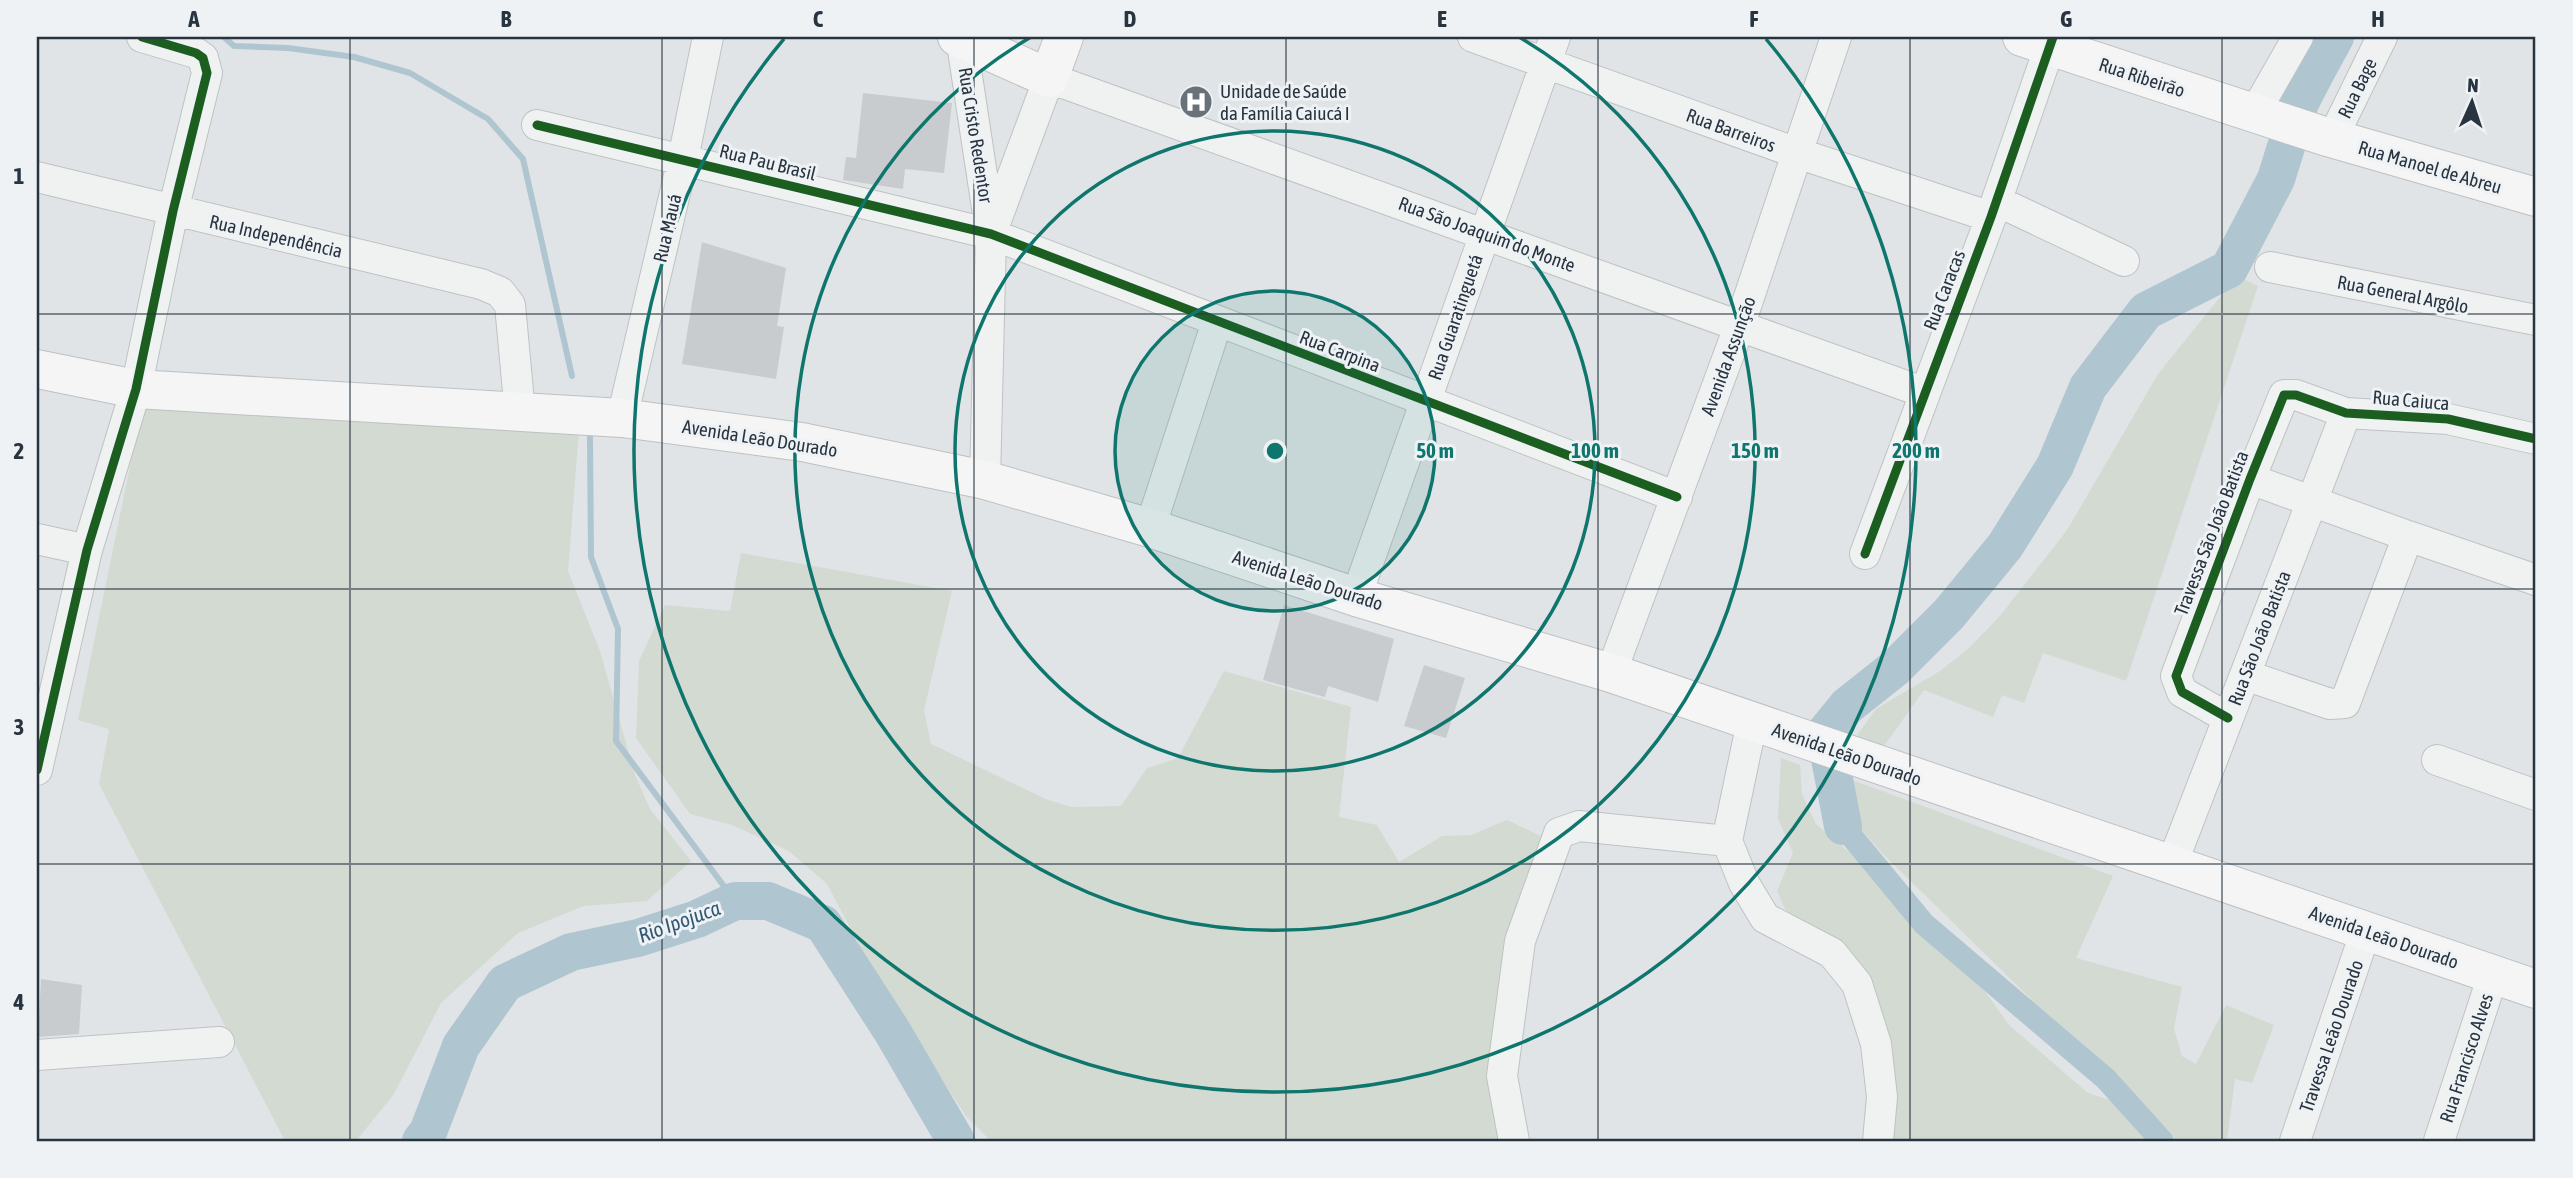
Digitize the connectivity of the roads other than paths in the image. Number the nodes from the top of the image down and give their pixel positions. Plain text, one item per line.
1 (142, 37) edge
2 (708, 37) edge
3 (960, 37) edge
4 (1064, 37) edge
5 (1473, 37) edge
6 (1836, 37) edge
7 (2298, 37) edge
8 (2382, 37) edge
9 (2042, 40) edge
10 (1551, 50) edge
11 (1049, 78) junction
12 (2259, 116) junction
13 (537, 125) dead end
14 (2328, 137) junction
15 (1797, 153) junction
16 (683, 159) junction
17 (37, 177) edge
18 (2536, 197) edge
19 (1994, 209) junction
20 (173, 212) junction
21 (1484, 232) junction
22 (991, 234) junction
23 (2124, 261) dead end
24 (2270, 267) dead end
25 (2536, 320) edge
26 (1217, 322) junction
27 (1740, 327) junction
28 (37, 369) edge
29 (136, 389) junction
30 (1923, 392) junction
31 (2284, 395) joint
32 (1426, 403) junction
33 (520, 413) junction
34 (2346, 413) junction
35 (622, 418) junction
36 (2536, 439) edge
37 (2249, 478) junction
38 (985, 480) junction
39 (1677, 497) junction
40 (2311, 503) junction
41 (1150, 528) junction
42 (2408, 537) junction
43 (37, 539) edge
44 (87, 550) junction
45 (1865, 554) dead end
46 (2536, 581) edge
47 (1356, 597) junction
48 (2536, 604) edge
49 (1611, 673) junction
50 (2245, 675) junction
51 (43, 707) edge
52 (2228, 718) junction
53 (1752, 722) junction
54 (2437, 760) dead end
55 (37, 769) edge
56 (2536, 795) edge
57 (1727, 841) junction
58 (2172, 864) junction
59 (2367, 930) junction
60 (2493, 975) junction
61 (2536, 989) edge
62 (219, 1042) dead end
63 (37, 1055) edge
64 (1514, 1141) edge
65 (1878, 1141) edge
66 (2295, 1141) edge
67 (2439, 1141) edge

1 - 20 street
2 - 16 street, Rua Mauá
3 - 11 main road
3 - 22 street, Rua Cristo Redentor
4 - 11 main road
5 - 10 street, Rua Barreiros
6 - 15 street, Avenida Assunção
7 - 12 street
8 - 14 street, Rua Bage
9 - 12 main road, Rua Ribeirão
9 - 19 street, Rua Caracas
10 - 15 street, Rua Barreiros
10 - 21 street, Rua Guaratinguetá
11 - 21 street, Rua São Joaquim do Monte
11 - 22 street
12 - 14 main road, Rua Ribeirão
13 - 16 street, Rua Pau Brasil
14 - 18 main road, Rua Manoel de Abreu
15 - 19 street, Rua Barreiros
15 - 27 street, Avenida Assunção
16 - 22 street, Rua Pau Brasil
16 - 35 street, Rua Mauá
17 - 20 street, Rua Independência
19 - 23 street, Rua Barreiros
19 - 30 street, Rua Caracas
20 - 29 street
20 - 33 street, Rua Independência
21 - 27 street, Rua São Joaquim do Monte
21 - 32 street, Rua Guaratinguetá
22 - 26 street, Rua Carpina
22 - 38 street
24 - 25 street, Rua General Argôlo
26 - 32 street, Rua Carpina
26 - 41 street
27 - 30 street, Rua São Joaquim do Monte
27 - 39 street, Avenida Assunção
28 - 29 main road, Avenida Leão Dourado
29 - 33 main road, Avenida Leão Dourado
29 - 44 street
30 - 45 street, Rua Caracas
31 - 34 street, Rua Caiuca
31 - 37 street, Travessa São João Batista
32 - 39 street, Rua Carpina
32 - 47 street, Rua Guaratinguetá
33 - 35 main road, Avenida Leão Dourado
34 - 36 street, Rua Caiuca
34 - 40 street, Rua São João Batista
35 - 38 main road, Avenida Leão Dourado
37 - 40 street
37 - 52 street, Travessa São João Batista
38 - 41 main road, Avenida Leão Dourado
39 - 49 street, Avenida Assunção
40 - 42 street
40 - 50 street, Rua São João Batista
41 - 47 main road, Avenida Leão Dourado
42 - 46 street
42 - 50 street
43 - 44 street
44 - 51 street
46 - 48 street
47 - 49 main road, Avenida Leão Dourado
49 - 53 main road, Avenida Leão Dourado
50 - 52 street, Rua São João Batista
51 - 55 street
52 - 58 street, Rua São João Batista
53 - 57 street
53 - 58 main road, Avenida Leão Dourado
54 - 56 street
57 - 64 street
57 - 65 street
58 - 59 main road, Avenida Leão Dourado
59 - 60 main road, Avenida Leão Dourado
59 - 66 street, Travessa Leão Dourado
60 - 61 main road, Avenida Leão Dourado
60 - 67 street, Rua Francisco Alves
62 - 63 street

